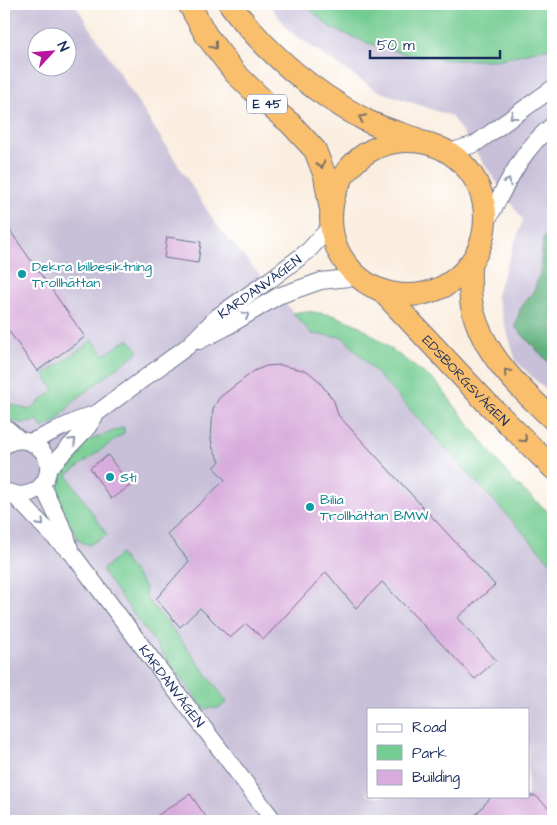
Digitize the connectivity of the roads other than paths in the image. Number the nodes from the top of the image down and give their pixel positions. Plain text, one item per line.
1 (189, 4) edge
2 (230, 4) edge
3 (553, 88) edge
4 (553, 125) edge
5 (424, 142) junction
6 (449, 152) junction
7 (331, 217) junction
8 (485, 225) junction
9 (470, 264) junction
10 (358, 277) junction
11 (381, 290) junction
12 (188, 346) junction
13 (98, 413) junction
14 (553, 420) edge
15 (4, 426) edge
16 (25, 441) junction
17 (4, 446) edge
18 (553, 468) edge
19 (48, 469) junction
20 (42, 485) junction
21 (8, 492) edge
22 (72, 552) junction
23 (274, 821) edge

1 -> 7 highway, E 45
5 -> 2 highway, E 45
3 -> 6 street
8 -> 4 street
5 - 6 highway, E 45
5 - 7 highway, E 45
6 - 8 highway, E 45
7 - 10 highway, E 45
7 - 12 street, KARDANVÄGEN
8 - 9 highway, E 45
9 - 11 highway, E 45
14 -> 9 highway, E 45
10 - 11 highway, E 45
12 -> 10 street, KARDANVÄGEN
11 -> 18 highway, EDSBORGSVÄGEN / E 45
12 - 13 street, KARDANVÄGEN
13 - 16 street, KARDANVÄGEN
19 -> 13 street, KARDANVÄGEN
15 - 16 street
16 - 17 street, KARDANVÄGEN
16 - 19 street
19 - 20 street
20 - 21 street
20 - 22 street, KARDANVÄGEN
21 -> 22 street, KARDANVÄGEN
22 - 23 street, KARDANVÄGEN

